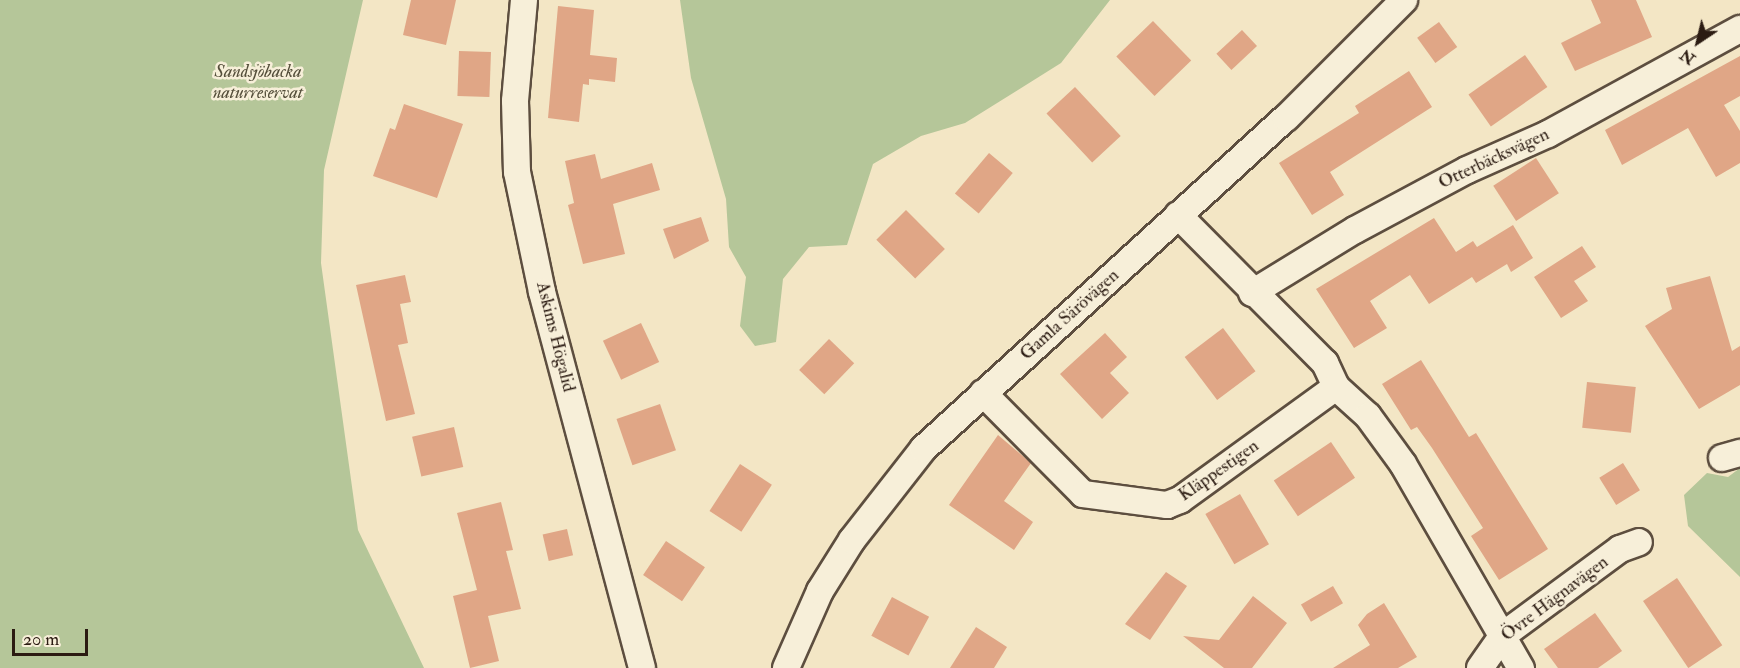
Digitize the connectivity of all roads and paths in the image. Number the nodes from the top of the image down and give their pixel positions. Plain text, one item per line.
1 (524, 0) edge
2 (1404, 0) edge
3 (1740, 29) edge
4 (1178, 215) junction
5 (1252, 293) junction
6 (1336, 387) junction
7 (983, 393) junction
8 (1639, 542) dead end
9 (1502, 636) junction
10 (642, 668) edge
11 (786, 668) edge
12 (1480, 668) edge
13 (1521, 668) edge

1 - 10 street, Askims Högalid
2 - 4 street, Gamla Särövägen
3 - 5 street, Otterbäcksvägen
4 - 5 street
4 - 7 street, Gamla Särövägen
5 - 6 street
6 - 7 street, Kläppestigen
6 - 9 street
7 - 11 street, Gamla Särövägen
8 - 9 street, Övre Hägnavägen
9 - 12 street, Övre Hägnavägen
9 - 13 street

